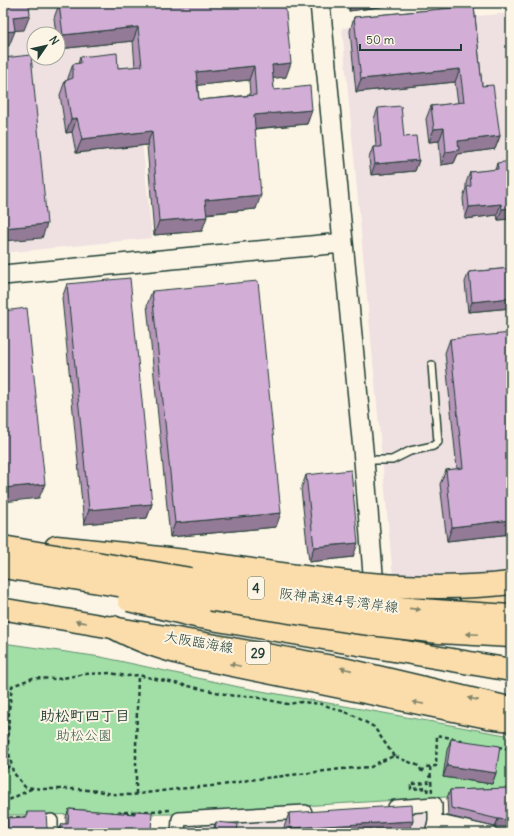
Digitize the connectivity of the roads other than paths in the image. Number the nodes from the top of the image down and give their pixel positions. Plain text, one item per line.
1 (320, 3) edge
2 (342, 243) junction
3 (3, 275) edge
4 (432, 365) dead end
5 (364, 460) junction
6 (3, 542) edge
7 (3, 547) edge
8 (3, 562) edge
9 (3, 567) edge
10 (3, 574) edge
11 (511, 583) edge
12 (375, 590) junction
13 (511, 595) edge
14 (3, 609) edge
15 (511, 616) edge
16 (113, 627) junction
17 (511, 636) edge
18 (376, 638) junction
19 (511, 662) edge
20 (511, 670) edge
21 (511, 708) edge
22 (511, 720) edge
23 (386, 807) edge
24 (314, 811) edge
25 (434, 827) edge
26 (178, 833) edge
27 (490, 833) edge

1 - 2 street
2 - 3 street
2 - 5 street
4 - 5 lane
5 - 12 street
6 - 11 highway, bridge
7 -> 15 highway, 阪神高速4号湾岸線 / 4, bridge
8 - 12 main road
17 -> 9 highway, 阪神高速4号湾岸線 / 4, bridge
10 - 18 main road
10 - 20 highway, bridge
12 - 13 highway
12 - 18 street
16 -> 14 main road, 大阪臨海線 / 29
21 -> 16 main road, 大阪臨海線 / 29
22 -> 16 highway
18 - 19 main road
23 - 25 street
24 - 26 street
25 - 27 street

